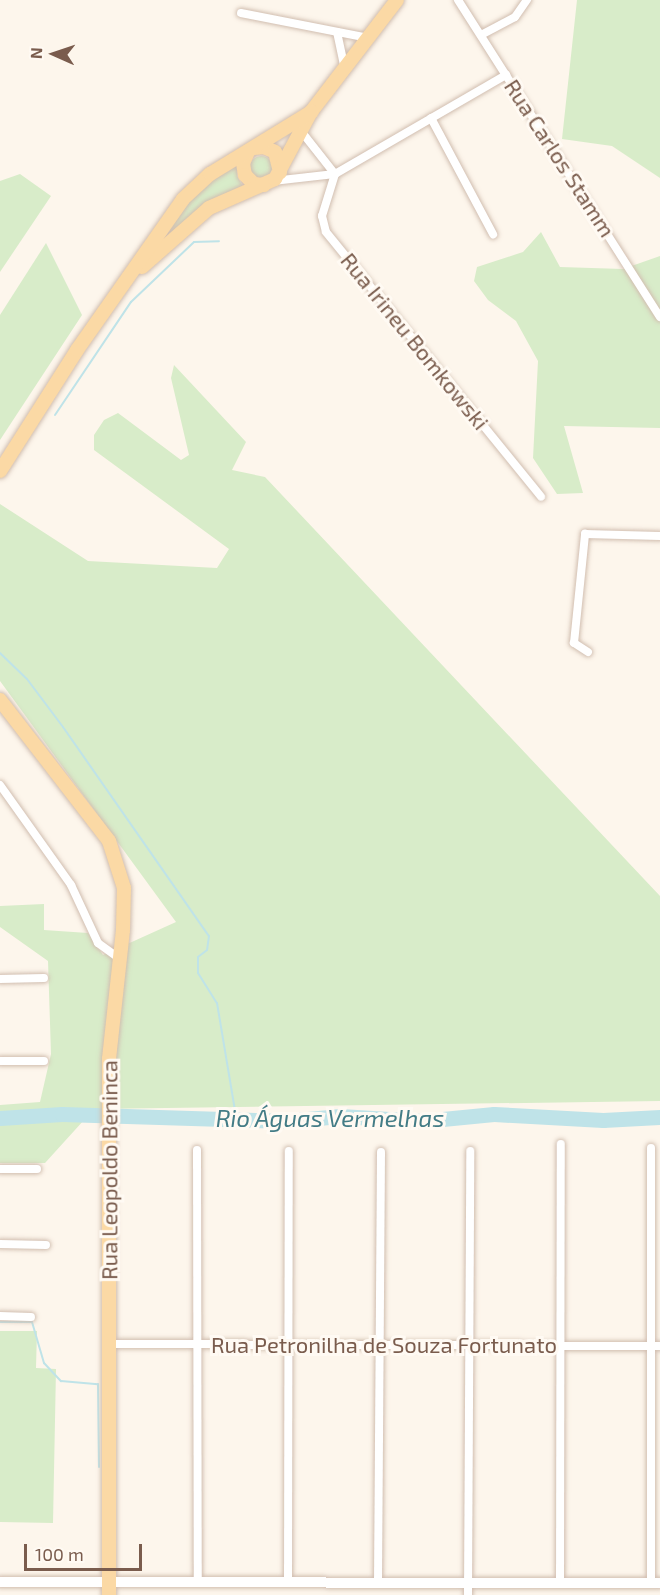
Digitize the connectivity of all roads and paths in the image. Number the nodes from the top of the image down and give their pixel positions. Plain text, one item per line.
1 (397, 0) edge
2 (458, 0) edge
3 (527, 0) edge
4 (241, 13) dead end
5 (337, 32) junction
6 (481, 35) junction
7 (369, 38) junction
8 (345, 70) junction
9 (506, 75) junction
10 (311, 112) junction
11 (432, 118) junction
12 (301, 131) junction
13 (250, 150) junction
14 (335, 174) junction
15 (273, 179) junction
16 (493, 234) dead end
17 (123, 284) junction
18 (660, 317) edge
19 (0, 471) edge
20 (542, 497) dead end
21 (660, 537) edge
22 (588, 652) dead end
23 (0, 700) edge
24 (0, 785) edge
25 (119, 958) junction
26 (44, 978) dead end
27 (0, 979) edge
28 (0, 1061) edge
29 (44, 1061) dead end
30 (561, 1144) dead end
31 (651, 1148) dead end
32 (197, 1150) dead end
33 (289, 1151) dead end
34 (470, 1151) dead end
35 (381, 1152) dead end
36 (0, 1169) edge
37 (37, 1169) dead end
38 (0, 1244) edge
39 (46, 1245) dead end
40 (0, 1316) edge
41 (32, 1317) dead end
42 (109, 1344) junction
43 (198, 1344) junction
44 (289, 1345) junction
45 (380, 1345) junction
46 (469, 1345) junction
47 (561, 1345) junction
48 (656, 1346) edge
49 (198, 1581) junction
50 (0, 1582) edge
51 (288, 1582) junction
52 (378, 1582) junction
53 (468, 1582) junction
54 (561, 1583) junction
55 (656, 1583) edge
56 (110, 1588) edge
57 (468, 1595) edge

1 - 7 main road
2 - 6 street, Rua Carlos Stamm
3 - 6 street
4 - 5 street
5 - 7 street
5 - 8 street
6 - 9 street, Rua Carlos Stamm
7 - 8 main road
8 - 10 main road
9 - 11 street
9 - 18 street, Rua Carlos Stamm
10 - 12 main road
10 - 13 main road
11 - 14 street
11 - 16 street
12 - 14 street
12 - 15 main road
13 - 15 main road
13 - 15 main road
13 - 17 main road
14 - 15 street
14 - 20 street, Rua Irineu Bomkowski
15 - 17 main road
17 - 19 main road
21 - 22 street
23 - 25 main road, Rua Leopoldo Beninca
24 - 25 street
25 - 42 main road, Rua Leopoldo Beninca
26 - 27 street
28 - 29 street
30 - 47 street
31 - 48 street
32 - 43 street
33 - 44 street
34 - 46 street
35 - 45 street
36 - 37 street
38 - 39 street
40 - 41 street
42 - 43 street, Rua Petronilha de Souza Fortunato
42 - 56 main road, Rua Leopoldo Beninca
43 - 44 street, Rua Petronilha de Souza Fortunato
43 - 49 street
44 - 45 street, Rua Petronilha de Souza Fortunato
44 - 51 street
45 - 46 street, Rua Petronilha de Souza Fortunato
45 - 52 street
46 - 47 street, Rua Petronilha de Souza Fortunato
46 - 53 street
47 - 48 street, Rua Petronilha de Souza Fortunato
47 - 54 street
48 - 55 street
49 - 51 street
49 - 56 street
50 - 56 street
51 - 52 street
52 - 53 street
53 - 54 street
53 - 57 street
54 - 55 street

